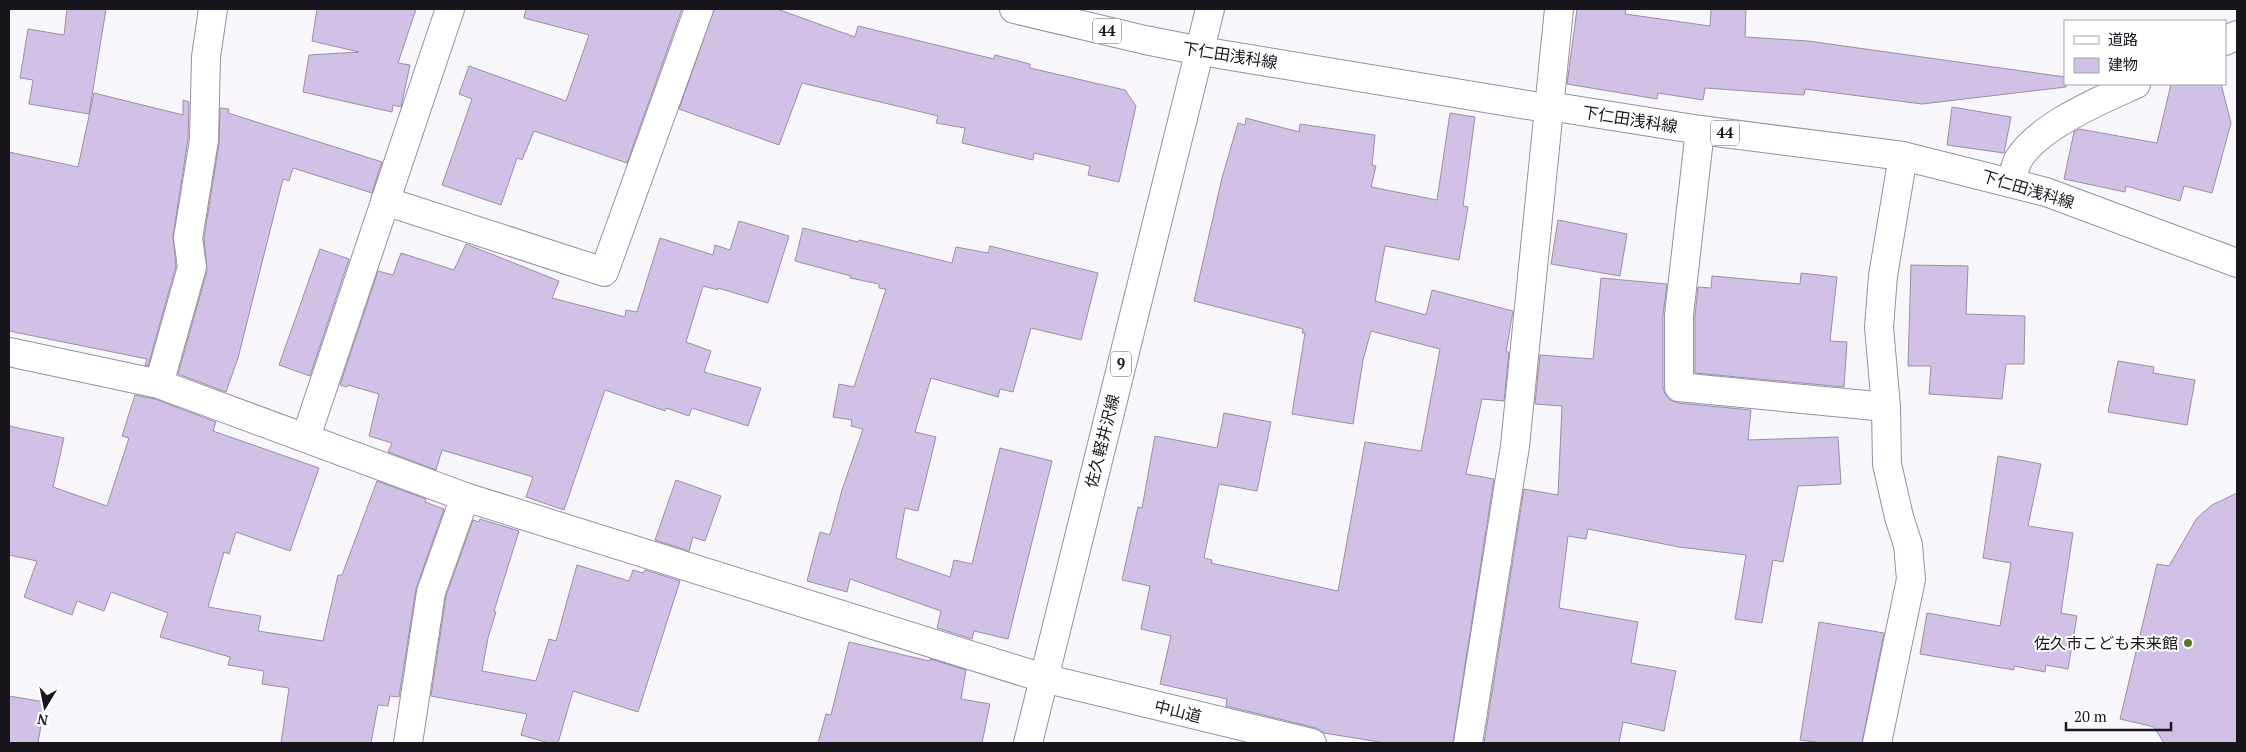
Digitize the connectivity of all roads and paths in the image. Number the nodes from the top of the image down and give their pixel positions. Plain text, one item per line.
1 (213, 9) edge
2 (450, 9) edge
3 (699, 9) edge
4 (1014, 9) edge
5 (1210, 9) edge
6 (1558, 9) edge
7 (1201, 51) junction
8 (2134, 85) edge
9 (1549, 106) junction
10 (1700, 130) junction
11 (1903, 156) junction
12 (2011, 182) junction
13 (385, 201) junction
14 (2237, 262) edge
15 (9, 352) edge
16 (158, 384) junction
17 (1886, 407) junction
18 (306, 437) junction
19 (464, 497) junction
20 (1043, 678) junction
21 (408, 743) edge
22 (1028, 743) edge
23 (1312, 743) edge
24 (1468, 743) edge
25 (1877, 743) edge

1 - 16 main road
2 - 13 main road
3 - 13 main road
4 - 7 main road, 下仁田浅科線 / 44
5 - 7 main road, 佐久軽井沢線
6 - 9 main road
7 - 9 main road, 下仁田浅科線 / 44
7 - 20 main road, 佐久軽井沢線 / 9
8 - 12 main road
9 - 10 main road, 下仁田浅科線 / 44
9 - 24 main road
10 - 11 main road, 下仁田浅科線 / 44
10 - 17 main road
11 - 12 main road, 下仁田浅科線 / 44
11 - 17 main road
12 - 14 main road, 下仁田浅科線 / 44
13 - 18 main road
15 - 16 main road, 中山道
16 - 18 main road, 中山道
17 - 25 main road
18 - 19 main road, 中山道
19 - 20 main road, 中山道
19 - 21 main road
20 - 22 main road, 佐久軽井沢線 / 9
20 - 23 main road, 中山道

